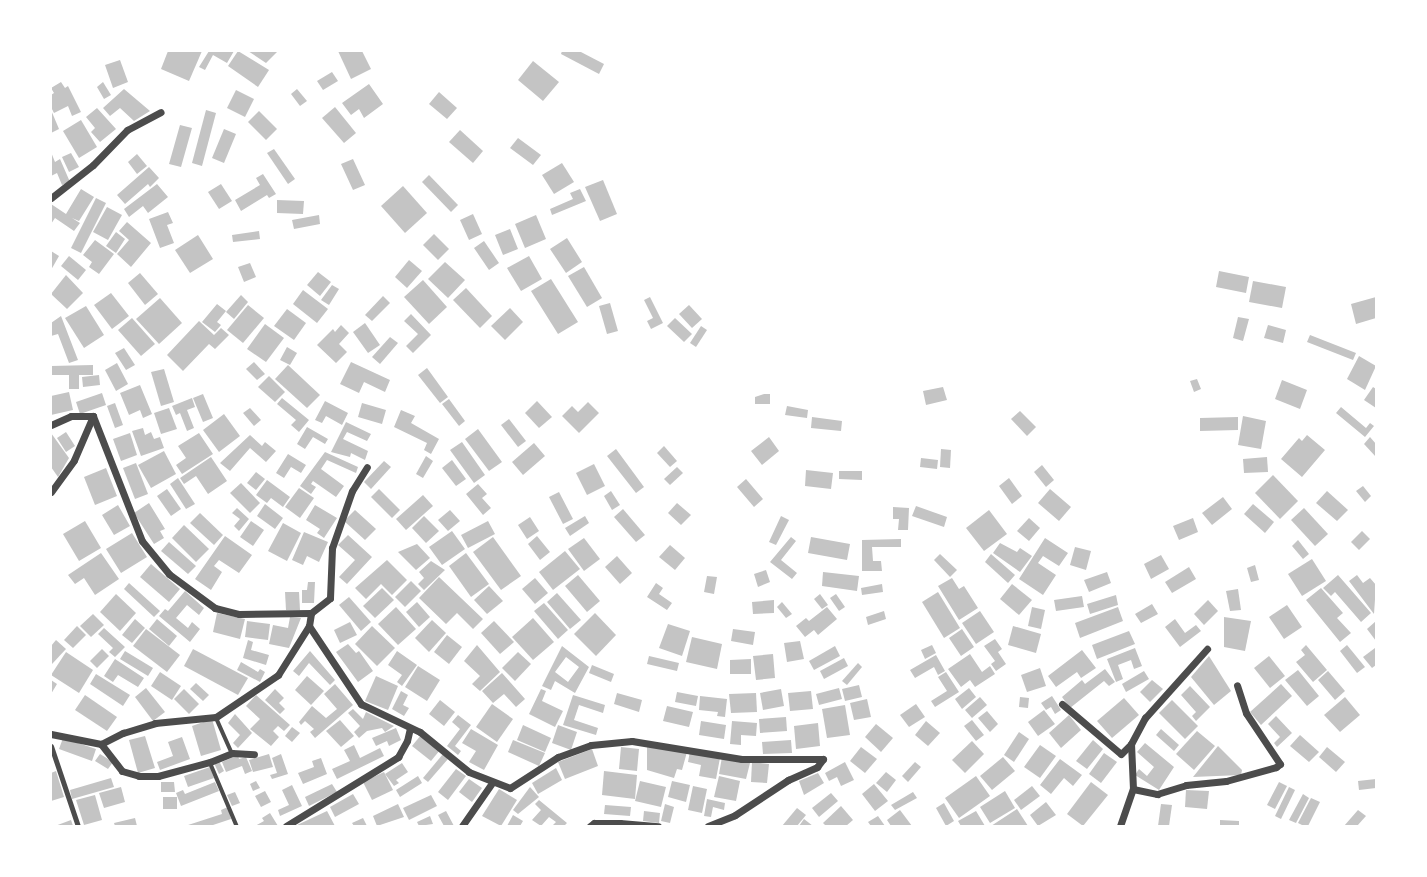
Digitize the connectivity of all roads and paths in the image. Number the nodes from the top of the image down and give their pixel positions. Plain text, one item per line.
1 (161, 112) dead end
2 (51, 198) edge
3 (93, 416) junction
4 (51, 425) edge
5 (366, 467) dead end
6 (51, 492) edge
7 (311, 613) junction
8 (309, 626) junction
9 (1207, 649) dead end
10 (1237, 685) dead end
11 (1062, 704) dead end
12 (216, 717) junction
13 (410, 728) junction
14 (51, 734) edge
15 (101, 744) junction
16 (1131, 744) junction
17 (51, 746) edge
18 (232, 753) junction
19 (254, 754) dead end
20 (210, 762) junction
21 (492, 783) junction
22 (1133, 789) junction
23 (618, 825) edge
24 (636, 825) edge
25 (78, 826) edge
26 (237, 826) edge
27 (286, 826) edge
28 (462, 826) edge
29 (590, 826) edge
30 (658, 826) edge
31 (708, 826) edge
32 (1120, 826) edge

1 - 2 street
3 - 4 street
3 - 6 street
3 - 7 street
5 - 7 street
7 - 8 street
8 - 12 street
8 - 13 street
9 - 16 street
10 - 22 street
11 - 16 street
12 - 15 street
12 - 18 lane
13 - 21 street
13 - 27 street
14 - 15 street
15 - 20 street
16 - 22 street
17 - 25 street
18 - 19 street
18 - 20 street
20 - 26 lane
21 - 28 street
21 - 31 street
22 - 32 street
23 - 24 street
23 - 29 street
24 - 30 street

